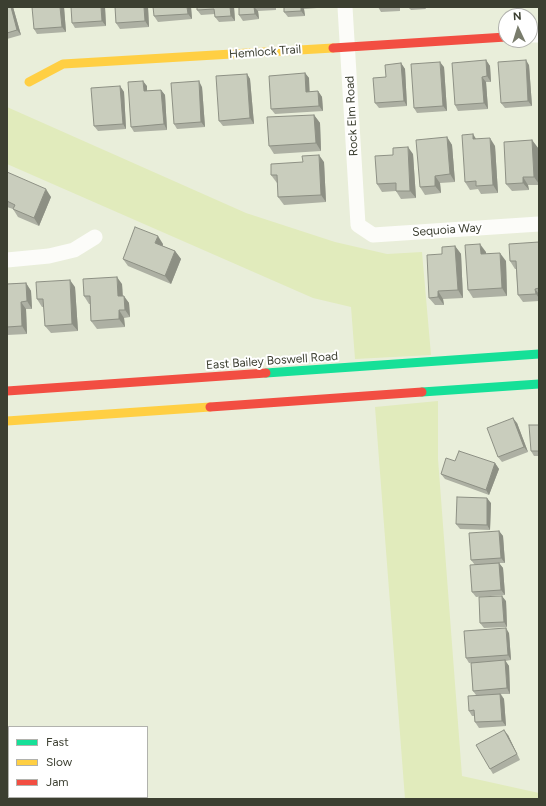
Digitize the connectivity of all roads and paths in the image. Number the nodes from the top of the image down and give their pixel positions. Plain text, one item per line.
1 (345, 7) edge
2 (498, 37) edge
3 (348, 46) junction
4 (29, 82) dead end
5 (539, 224) edge
6 (358, 225) joint
7 (95, 237) dead end
8 (7, 260) edge
9 (539, 354) edge
10 (539, 384) edge
11 (7, 391) edge
12 (7, 421) edge

1 - 3 street, Rock Elm Road
2 - 3 main road, Hemlock Trail
3 - 4 main road, Hemlock Trail
3 - 6 street, Rock Elm Road
5 - 6 street, Sequoia Way
7 - 8 street
9 - 11 main road, East Bailey Boswell Road
10 - 12 main road

